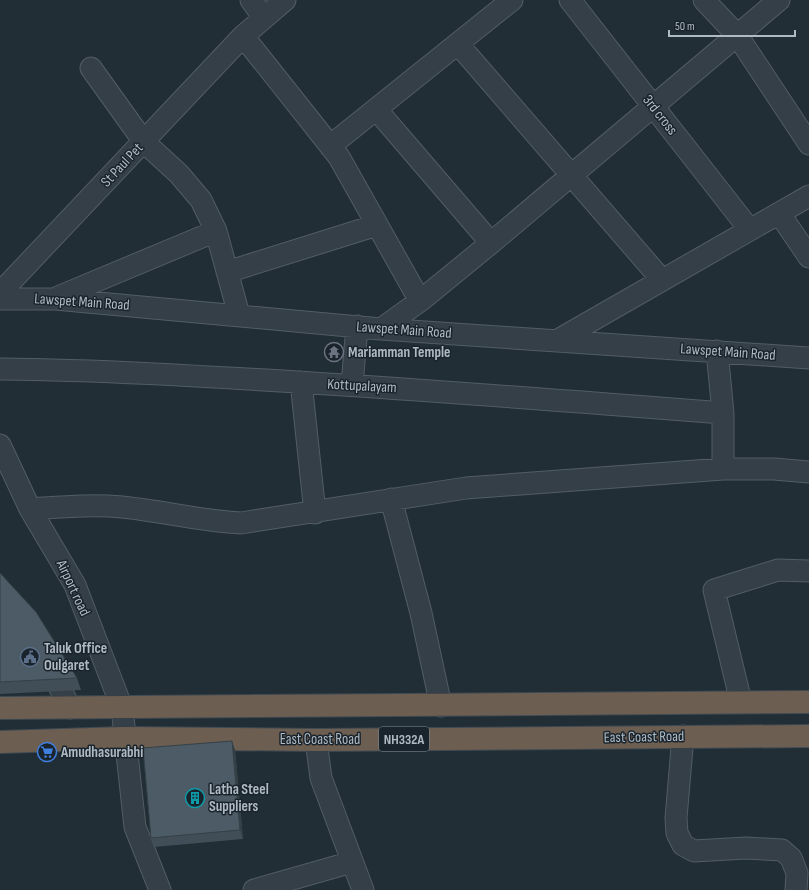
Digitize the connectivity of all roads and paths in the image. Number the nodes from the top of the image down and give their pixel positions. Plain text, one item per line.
1 (251, 0) edge
2 (285, 0) edge
3 (512, 0) edge
4 (570, 0) edge
5 (704, 0) edge
6 (778, 0) edge
7 (264, 18) junction
8 (737, 35) junction
9 (243, 36) junction
10 (458, 44) junction
11 (91, 68) dead end
12 (653, 106) junction
13 (376, 109) junction
14 (144, 142) junction
15 (809, 144) edge
16 (330, 146) junction
17 (572, 176) junction
18 (809, 196) edge
19 (779, 213) junction
20 (377, 225) junction
21 (750, 230) junction
22 (216, 231) junction
23 (491, 243) junction
24 (809, 257) edge
25 (227, 272) junction
26 (662, 280) junction
27 (0, 293) edge
28 (55, 298) junction
29 (0, 299) edge
30 (420, 301) junction
31 (239, 315) junction
32 (357, 326) junction
33 (381, 329) junction
34 (558, 340) junction
35 (718, 352) junction
36 (809, 358) edge
37 (0, 369) edge
38 (301, 382) junction
39 (352, 386) junction
40 (723, 413) junction
41 (0, 445) edge
42 (723, 469) junction
43 (809, 472) edge
44 (391, 499) junction
45 (30, 508) junction
46 (315, 513) junction
47 (809, 570) edge
48 (40, 647) edge
49 (741, 702) junction
50 (809, 702) edge
51 (441, 706) junction
52 (0, 708) edge
53 (70, 708) junction
54 (122, 708) junction
55 (683, 736) junction
56 (809, 736) edge
57 (124, 738) junction
58 (316, 740) junction
59 (0, 742) edge
60 (352, 862) junction
61 (158, 889) edge
62 (254, 890) edge
63 (363, 890) edge
64 (796, 890) edge

1 - 7 street
2 - 7 street, St Paul Pet
3 - 10 street
4 - 12 street, 3rd cross
5 - 8 street
6 - 8 street
7 - 9 street, St Paul Pet
8 - 12 street
8 - 15 street
9 - 14 street, St Paul Pet
9 - 16 street
10 - 13 street
10 - 17 street
11 - 14 street
12 - 17 street
12 - 21 street, 3rd cross
13 - 16 street
13 - 23 street
14 - 22 street
14 - 27 street, St Paul Pet
16 - 20 street
17 - 23 street
17 - 26 street
18 - 19 street
19 - 21 street
19 - 24 street
20 - 25 street
20 - 30 street
21 - 26 street
22 - 25 street
22 - 28 street
23 - 30 street
25 - 31 street
26 - 34 street
28 - 29 street, Lawspet Main Road
28 - 31 street, Lawspet Main Road
30 - 33 street
31 - 32 street, Lawspet Main Road
32 - 33 street, Lawspet Main Road
32 - 39 street
33 - 34 street, Lawspet Main Road
34 - 35 street, Lawspet Main Road
35 - 36 street, Lawspet Main Road
35 - 40 street
37 - 38 street, Kottupalayam
38 - 39 street, Kottupalayam
38 - 46 street
39 - 40 street, Kottupalayam
40 - 42 street
41 - 45 street, Airport road
42 - 43 street
42 - 44 street
44 - 46 street
44 - 51 street
45 - 46 street
45 - 54 street, Airport road
47 - 49 street
48 - 53 street
49 - 50 highway, NH332A
49 - 51 highway, NH332A
51 - 54 highway, NH332A
52 - 53 highway, NH332A
53 - 54 highway, NH332A
54 - 57 street, Airport road
55 - 56 highway, East Coast Road / NH332A
55 - 58 highway, East Coast Road / NH332A
55 - 64 street
57 - 58 highway, East Coast Road / NH332A
57 - 59 highway, East Coast Road / NH332A
57 - 61 street, Airport road
58 - 60 street
60 - 62 street
60 - 63 street

